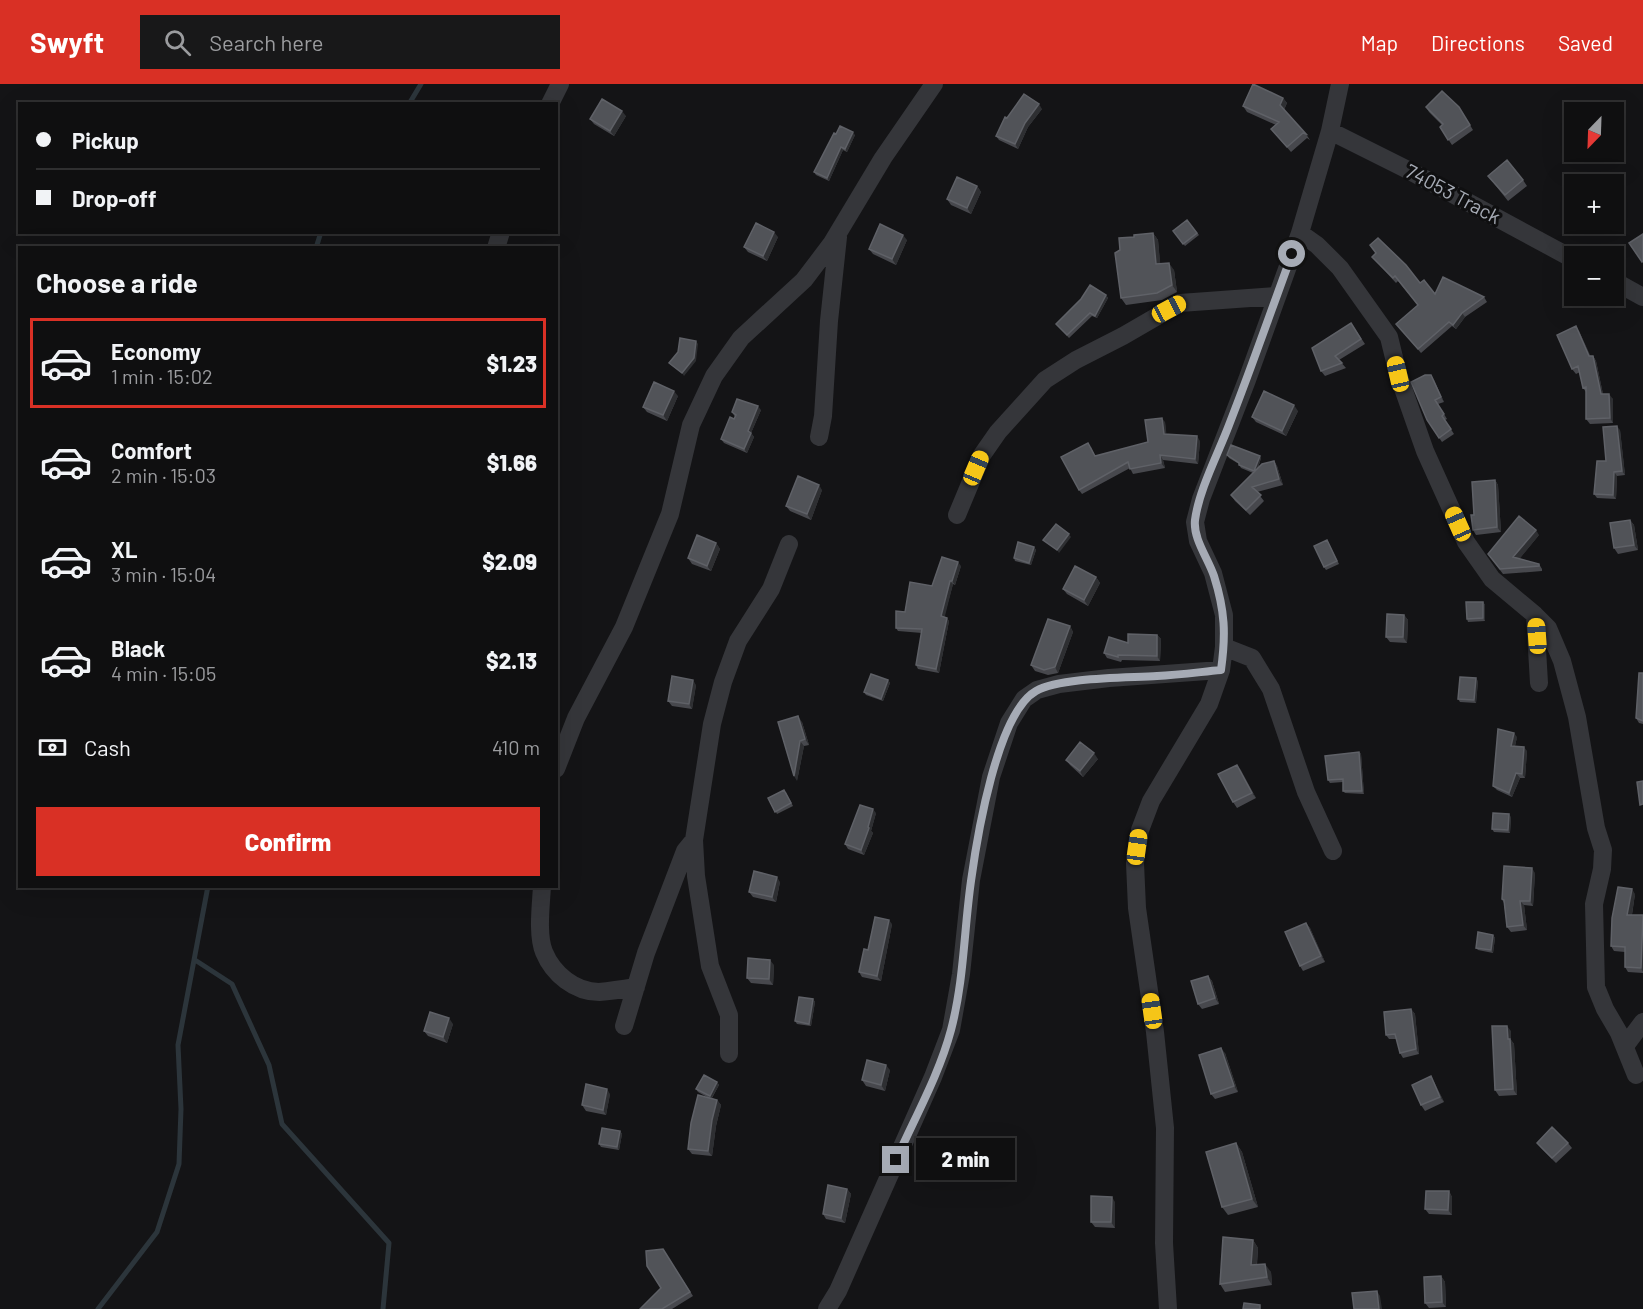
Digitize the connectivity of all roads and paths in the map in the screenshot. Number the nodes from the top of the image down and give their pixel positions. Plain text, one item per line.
1 (560, 84) edge
2 (934, 84) edge
3 (1340, 84) edge
4 (551, 102) edge
5 (1330, 131) junction
6 (838, 232) junction
7 (1299, 233) junction
8 (1564, 254) edge
9 (1624, 287) edge
10 (1277, 296) junction
11 (1643, 297) edge
12 (819, 437) dead end
13 (957, 515) dead end
14 (789, 544) dead end
15 (1535, 615) junction
16 (1224, 647) junction
17 (1221, 670) junction
18 (1539, 683) dead end
19 (558, 764) edge
20 (694, 840) junction
21 (1333, 851) dead end
22 (543, 888) edge
23 (636, 987) junction
24 (1643, 1022) edge
25 (624, 1026) dead end
26 (1625, 1046) junction
27 (729, 1054) dead end
28 (1636, 1075) dead end
29 (826, 1309) edge
30 (1168, 1309) edge

1 - 4 street
2 - 6 street
3 - 5 street
5 - 7 street
5 - 8 street, 74053 Track
6 - 12 street
6 - 19 street
7 - 10 street
7 - 15 street
9 - 11 street
10 - 13 street
10 - 16 street
14 - 20 street
15 - 18 street
15 - 26 street
16 - 17 street
16 - 21 street
17 - 29 street
17 - 30 street
20 - 23 street
20 - 27 street
22 - 23 street
23 - 25 street
24 - 26 street
26 - 28 street

